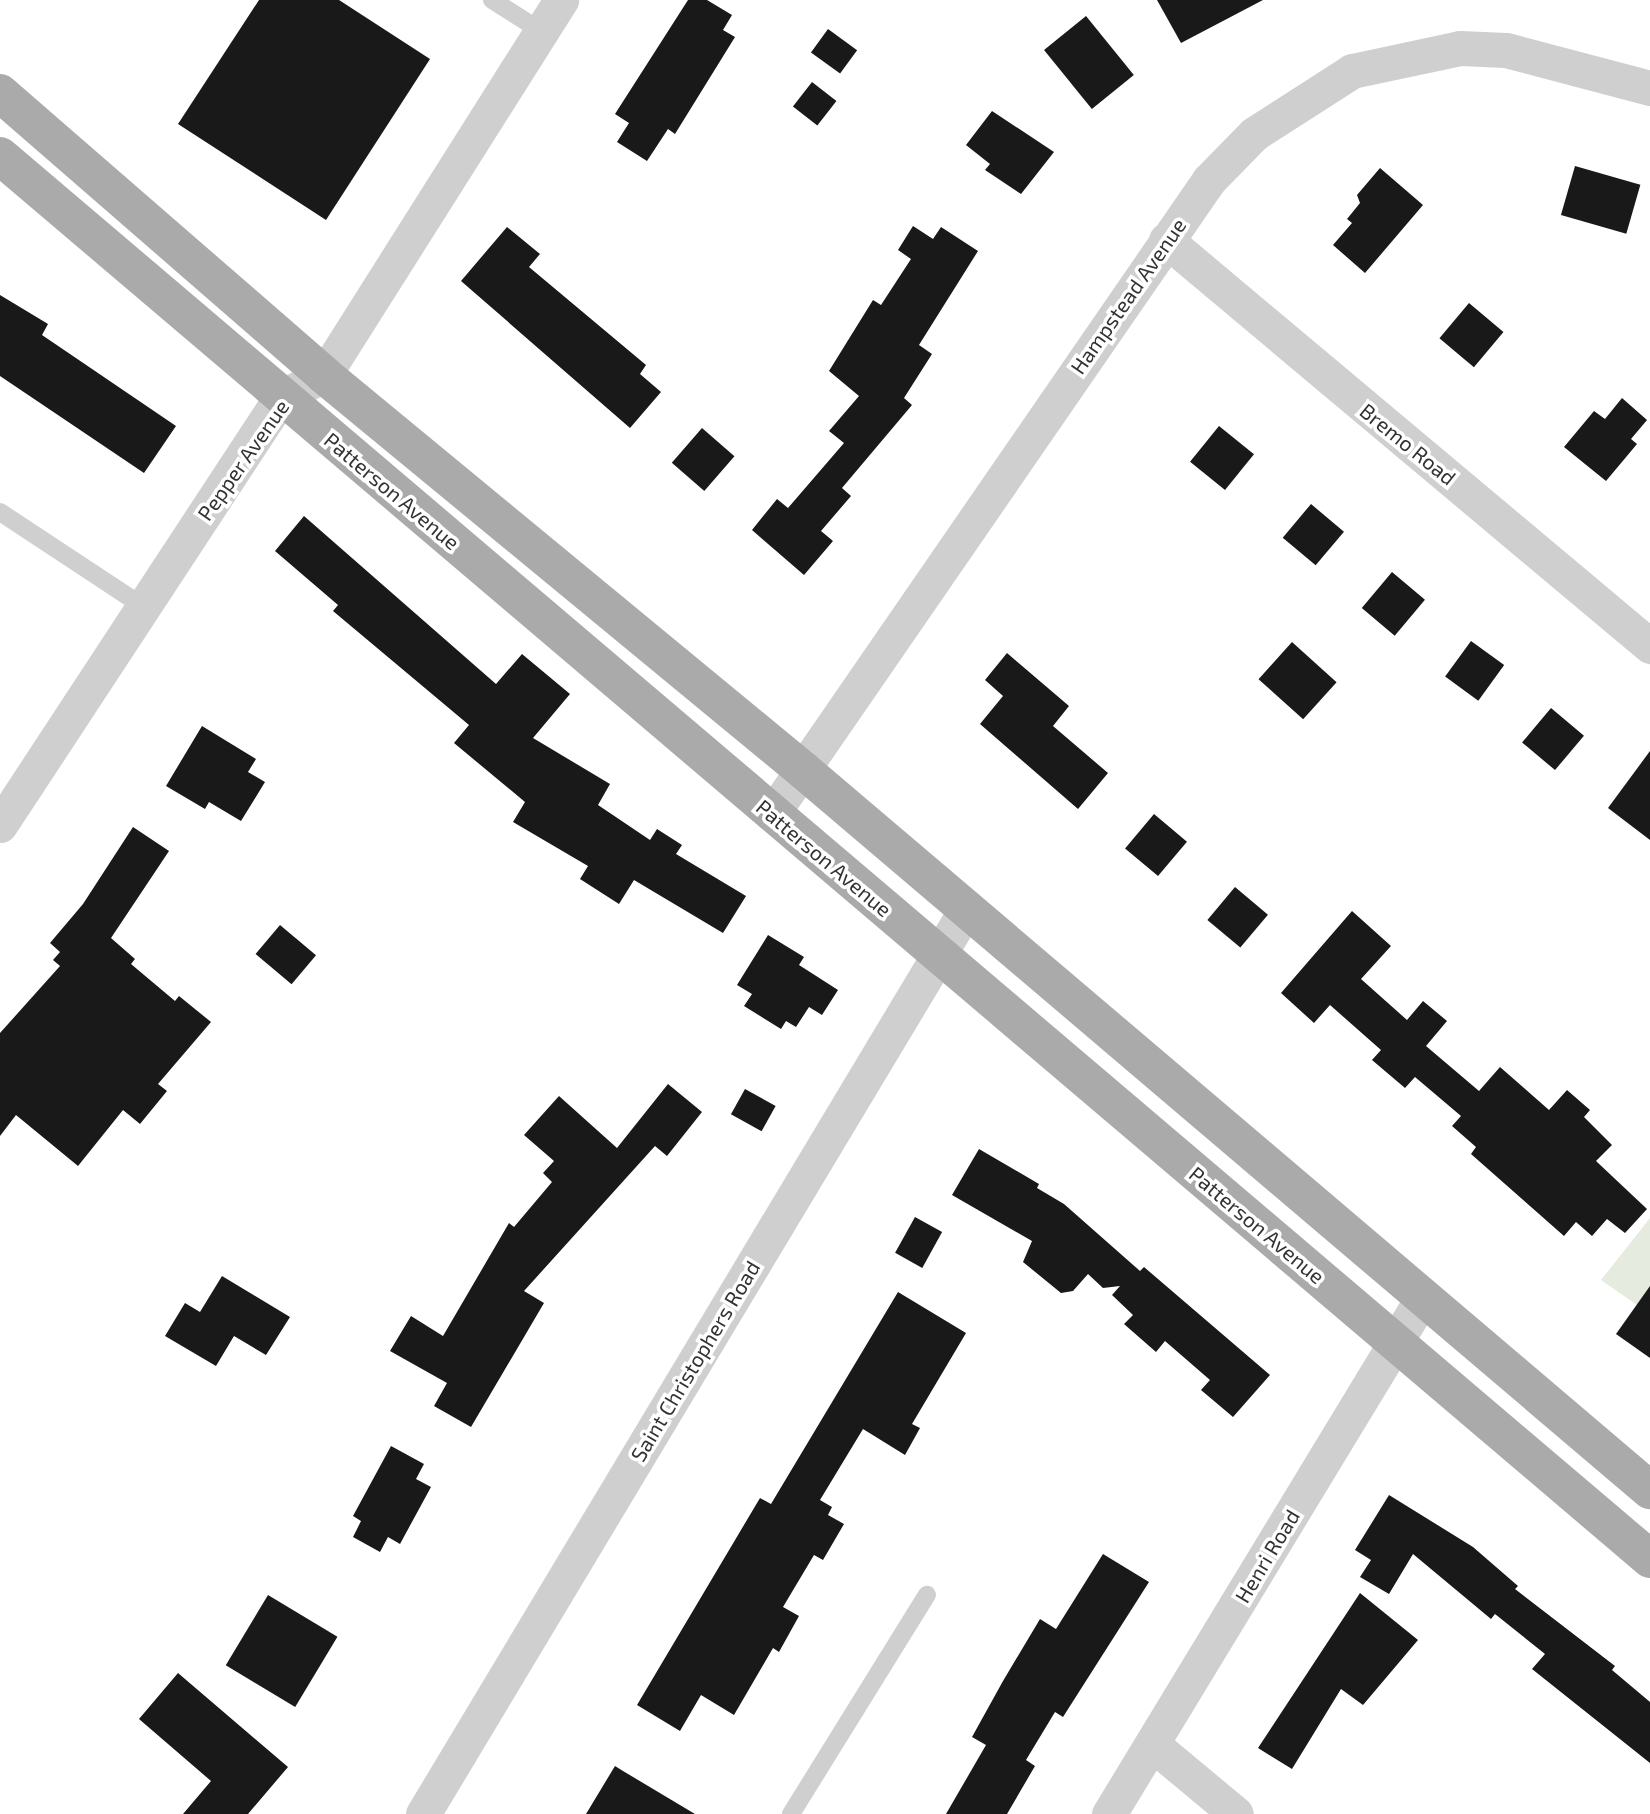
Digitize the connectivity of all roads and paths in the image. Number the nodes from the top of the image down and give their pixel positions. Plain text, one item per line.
1 (492, 0) edge
2 (561, 0) edge
3 (541, 32) junction
4 (1650, 89) edge
5 (0, 93) edge
6 (0, 156) edge
7 (1166, 240) junction
8 (324, 375) junction
9 (281, 397) junction
10 (0, 512) edge
11 (144, 607) junction
12 (1650, 646) edge
13 (803, 770) junction
14 (772, 814) junction
15 (0, 825) edge
16 (967, 908) junction
17 (939, 955) junction
18 (1423, 1297) junction
19 (1397, 1344) junction
20 (1650, 1490) edge
21 (1650, 1559) edge
22 (927, 1595) dead end
23 (1152, 1744) junction
24 (423, 1814) edge
25 (791, 1814) edge
26 (1109, 1814) edge
27 (1236, 1814) edge

1 - 3 lane
2 - 3 street
3 - 8 street
4 - 7 street, Hampstead Avenue
5 - 8 main road
6 - 9 main road, Patterson Avenue
7 - 12 street, Bremo Road
7 - 13 street, Hampstead Avenue
8 - 9 street, Pepper Avenue
8 - 13 main road
9 - 11 street, Pepper Avenue
9 - 14 main road, Patterson Avenue
10 - 11 lane
11 - 15 street, Pepper Avenue
13 - 14 street, Hampstead Avenue
13 - 16 main road
14 - 17 main road, Patterson Avenue
16 - 17 street, Saint Christophers Road
16 - 18 main road
17 - 19 main road, Patterson Avenue
17 - 24 street, Saint Christophers Road
18 - 19 street, Henri Road
18 - 20 main road
19 - 21 main road, Patterson Avenue
19 - 23 street, Henri Road
22 - 25 lane
23 - 26 street, Henri Road
23 - 27 street

